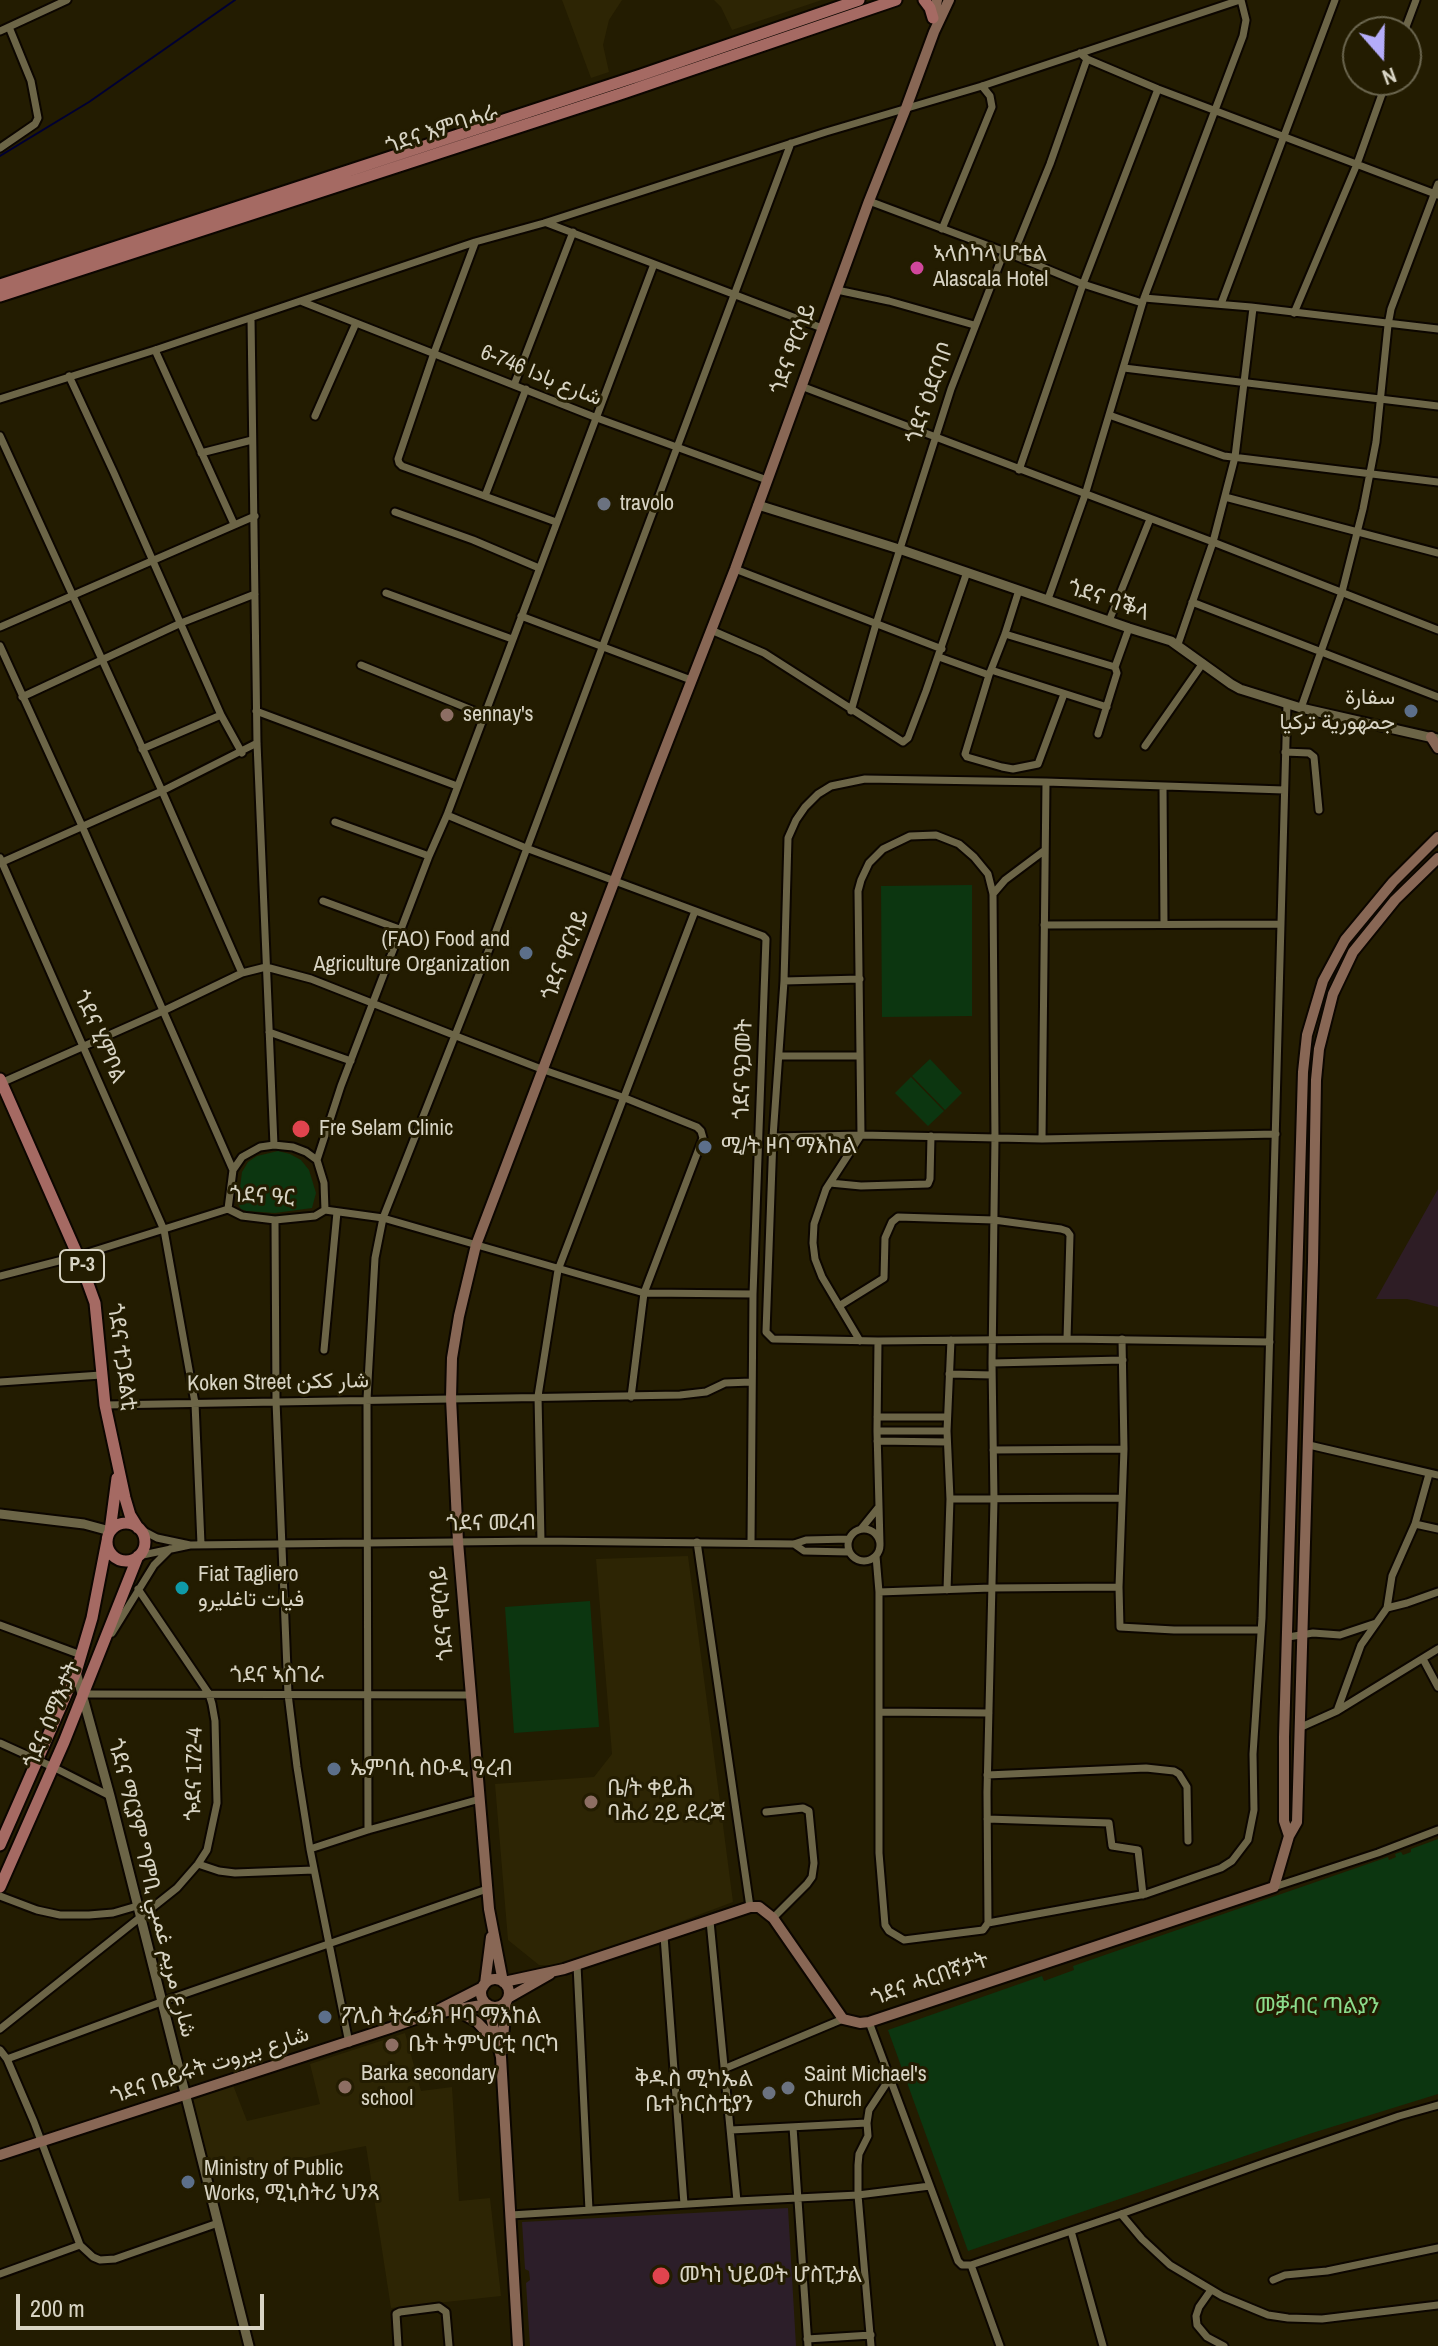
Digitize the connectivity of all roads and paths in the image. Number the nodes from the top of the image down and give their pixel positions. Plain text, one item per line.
1 (67, 0) edge
2 (859, 0) edge
3 (896, 0) edge
4 (924, 0) edge
5 (937, 0) edge
6 (949, 0) edge
7 (1240, 0) edge
8 (1335, 0) edge
9 (933, 18) junction
10 (9, 27) junction
11 (0, 31) edge
12 (934, 32) junction
13 (1084, 56) junction
14 (982, 86) junction
15 (1158, 89) junction
16 (1381, 96) edge
17 (906, 108) junction
18 (1215, 110) junction
19 (1285, 135) junction
20 (791, 143) junction
21 (0, 148) edge
22 (1357, 164) junction
23 (1438, 184) edge
24 (1436, 195) edge
25 (869, 201) junction
26 (544, 223) junction
27 (942, 229) junction
28 (573, 232) junction
29 (475, 242) junction
30 (1004, 252) junction
31 (1013, 255) junction
32 (654, 264) junction
33 (1083, 284) junction
34 (0, 285) edge
35 (837, 290) junction
36 (736, 295) junction
37 (0, 296) edge
38 (1143, 300) junction
39 (302, 301) junction
40 (1221, 304) junction
41 (1253, 308) junction
42 (1294, 313) junction
43 (251, 318) junction
44 (356, 323) junction
45 (974, 325) junction
46 (1388, 325) junction
47 (822, 328) junction
48 (1438, 329) edge
49 (155, 350) junction
50 (434, 353) junction
51 (1124, 368) junction
52 (69, 376) junction
53 (1245, 383) junction
54 (514, 385) junction
55 (801, 386) junction
56 (526, 389) junction
57 (1380, 397) junction
58 (0, 399) edge
59 (1438, 406) edge
60 (1109, 415) junction
61 (315, 416) dead end
62 (597, 418) junction
63 (0, 436) edge
64 (934, 438) junction
65 (252, 440) junction
66 (678, 448) junction
67 (201, 453) junction
68 (1235, 457) junction
69 (1019, 470) junction
70 (1371, 474) junction
71 (767, 480) junction
72 (1438, 482) edge
73 (1085, 495) junction
74 (485, 496) junction
75 (1225, 497) junction
76 (758, 505) junction
77 (395, 512) dead end
78 (255, 516) junction
79 (1150, 519) junction
80 (556, 522) junction
81 (234, 524) junction
82 (1357, 533) junction
83 (1213, 542) junction
84 (899, 549) junction
85 (1438, 553) edge
86 (154, 561) junction
87 (539, 568) junction
88 (735, 569) junction
89 (967, 572) junction
90 (1019, 590) junction
91 (1342, 592) junction
92 (386, 593) dead end
93 (255, 594) junction
94 (74, 596) junction
95 (1048, 599) junction
96 (1192, 602) junction
97 (521, 616) junction
98 (1109, 621) junction
99 (181, 623) junction
100 (876, 624) junction
101 (0, 627) edge
102 (1129, 628) junction
103 (711, 630) junction
104 (1438, 630) edge
105 (1005, 634) junction
106 (512, 639) junction
107 (1178, 644) junction
108 (0, 646) edge
109 (602, 646) junction
110 (1319, 652) junction
111 (940, 653) junction
112 (101, 659) junction
113 (1203, 663) junction
114 (361, 665) dead end
115 (1115, 667) junction
116 (990, 672) junction
117 (691, 680) junction
118 (1064, 694) junction
119 (22, 697) junction
120 (1438, 697) edge
121 (1287, 704) junction
122 (1107, 707) junction
123 (1301, 708) junction
124 (256, 711) junction
125 (851, 711) junction
126 (221, 715) junction
127 (484, 715) junction
128 (1098, 734) dead end
129 (1434, 738) edge
130 (257, 743) junction
131 (1145, 746) dead end
132 (1438, 748) edge
133 (142, 749) junction
134 (1285, 752) junction
135 (242, 753) junction
136 (1046, 782) junction
137 (457, 786) junction
138 (1163, 786) junction
139 (1284, 790) junction
140 (162, 791) junction
141 (1319, 810) dead end
142 (447, 815) junction
143 (335, 822) dead end
144 (82, 826) junction
145 (1438, 837) edge
146 (526, 848) junction
147 (1045, 850) junction
148 (429, 856) junction
149 (1438, 858) edge
150 (1, 861) edge
151 (615, 880) junction
152 (993, 894) junction
153 (323, 901) dead end
154 (695, 911) junction
155 (1164, 924) junction
156 (1280, 924) junction
157 (1044, 925) junction
158 (402, 930) junction
159 (266, 967) junction
160 (242, 973) junction
161 (860, 979) junction
162 (784, 981) junction
163 (372, 1003) junction
164 (163, 1011) junction
165 (269, 1032) junction
166 (456, 1036) junction
167 (84, 1047) junction
168 (779, 1056) junction
169 (860, 1056) junction
170 (351, 1061) junction
171 (544, 1070) junction
172 (1, 1081) edge
173 (625, 1098) junction
174 (1276, 1134) junction
175 (861, 1135) junction
176 (931, 1136) junction
177 (773, 1137) junction
178 (995, 1138) junction
179 (1042, 1139) junction
180 (274, 1145) junction
181 (317, 1160) junction
182 (233, 1170) junction
183 (830, 1183) junction
184 (228, 1209) junction
185 (325, 1210) junction
186 (337, 1212) junction
187 (383, 1218) junction
188 (275, 1220) junction
189 (994, 1220) junction
190 (164, 1230) junction
191 (476, 1245) junction
192 (78, 1256) junction
193 (558, 1270) junction
194 (0, 1276) edge
195 (644, 1293) junction
196 (753, 1294) junction
197 (839, 1306) junction
198 (1067, 1339) junction
199 (1122, 1339) junction
200 (951, 1340) junction
201 (993, 1340) junction
202 (860, 1341) junction
203 (878, 1341) junction
204 (1270, 1342) junction
205 (324, 1350) dead end
206 (1123, 1360) junction
207 (992, 1363) junction
208 (1296, 1371) junction
209 (1310, 1372) junction
210 (949, 1374) junction
211 (101, 1375) junction
212 (992, 1375) junction
213 (0, 1382) edge
214 (751, 1382) junction
215 (538, 1396) junction
216 (631, 1397) junction
217 (451, 1398) junction
218 (367, 1399) junction
219 (276, 1401) junction
220 (195, 1403) junction
221 (105, 1405) junction
222 (877, 1417) junction
223 (947, 1417) junction
224 (877, 1431) junction
225 (947, 1431) junction
226 (877, 1441) junction
227 (947, 1442) junction
228 (1309, 1445) junction
229 (1124, 1449) junction
230 (993, 1450) junction
231 (119, 1466) junction
232 (1434, 1474) edge
233 (1121, 1498) junction
234 (950, 1499) junction
235 (994, 1500) junction
236 (878, 1508) junction
237 (0, 1514) edge
238 (1415, 1524) junction
239 (138, 1528) junction
240 (861, 1529) junction
241 (1438, 1529) edge
242 (108, 1536) junction
243 (828, 1539) junction
244 (849, 1539) junction
245 (541, 1541) junction
246 (458, 1542) junction
247 (697, 1542) junction
248 (751, 1543) junction
249 (201, 1544) junction
250 (367, 1544) junction
251 (794, 1544) junction
252 (880, 1544) junction
253 (190, 1545) junction
254 (280, 1545) junction
255 (170, 1549) junction
256 (827, 1551) junction
257 (849, 1552) junction
258 (138, 1556) junction
259 (876, 1556) junction
260 (866, 1561) junction
261 (878, 1578) junction
262 (1119, 1587) junction
263 (991, 1588) junction
264 (138, 1589) junction
265 (947, 1590) junction
266 (879, 1592) junction
267 (1438, 1592) edge
268 (1387, 1608) junction
269 (1377, 1623) junction
270 (0, 1625) edge
271 (1261, 1630) junction
272 (1302, 1636) junction
273 (1288, 1637) junction
274 (102, 1648) junction
275 (1438, 1649) edge
276 (81, 1655) junction
277 (1423, 1659) junction
278 (76, 1672) junction
279 (1438, 1687) edge
280 (83, 1694) junction
281 (209, 1694) junction
282 (288, 1694) junction
283 (470, 1695) junction
284 (368, 1696) junction
285 (1337, 1711) junction
286 (880, 1712) junction
287 (989, 1713) junction
288 (1299, 1728) junction
289 (0, 1743) edge
290 (38, 1760) junction
291 (53, 1767) junction
292 (987, 1775) junction
293 (110, 1796) junction
294 (480, 1799) junction
295 (766, 1812) dead end
296 (987, 1819) junction
297 (368, 1830) junction
298 (1438, 1830) edge
299 (1289, 1836) junction
300 (1188, 1841) dead end
301 (0, 1845) edge
302 (310, 1849) junction
303 (198, 1864) junction
304 (314, 1870) junction
305 (0, 1887) edge
306 (1274, 1887) junction
307 (487, 1889) junction
308 (1143, 1895) junction
309 (0, 1896) edge
310 (750, 1907) junction
311 (138, 1911) junction
312 (773, 1918) junction
313 (710, 1921) junction
314 (988, 1923) junction
315 (491, 1931) junction
316 (664, 1936) junction
317 (328, 1944) junction
318 (577, 1965) junction
319 (552, 1973) junction
320 (504, 1982) junction
321 (484, 1985) junction
322 (507, 2000) junction
323 (161, 2002) junction
324 (488, 2004) junction
325 (456, 2010) junction
326 (432, 2013) junction
327 (843, 2019) junction
328 (869, 2022) junction
329 (0, 2029) edge
330 (349, 2043) junction
331 (497, 2043) junction
332 (0, 2050) edge
333 (501, 2057) junction
334 (7, 2059) junction
335 (726, 2068) junction
336 (890, 2078) junction
337 (186, 2095) junction
338 (1438, 2105) edge
339 (867, 2123) junction
340 (793, 2127) junction
341 (731, 2130) junction
342 (41, 2141) junction
343 (0, 2155) edge
344 (930, 2186) junction
345 (858, 2195) junction
346 (799, 2197) junction
347 (737, 2201) junction
348 (684, 2204) junction
349 (589, 2210) junction
350 (1121, 2214) junction
351 (511, 2215) junction
352 (218, 2223) junction
353 (1071, 2231) junction
354 (80, 2245) junction
355 (1438, 2248) edge
356 (971, 2265) junction
357 (0, 2274) edge
358 (1273, 2280) dead end
359 (1211, 2290) junction
360 (1438, 2305) edge
361 (871, 2335) junction
362 (807, 2342) edge
363 (249, 2346) edge
364 (398, 2346) edge
365 (449, 2346) edge
366 (518, 2346) edge
367 (871, 2346) edge
368 (1000, 2346) edge
369 (1103, 2346) edge
370 (1224, 2346) edge

1 - 10 street
2 - 34 main road, ጎደና እምባሓራ
3 - 37 main road, ጎደና እምባሓራ
4 - 9 main road
5 - 9 main road
6 - 12 main road, ጎደና ዋርሳይ
7 - 13 street
7 - 18 street
8 - 19 street
9 - 12 main road
10 - 11 street
10 - 21 street
12 - 17 main road, ጎደና ዋርሳይ
13 - 14 street
13 - 15 street
13 - 31 street
14 - 17 street
14 - 27 street
15 - 18 street
15 - 33 street
16 - 22 street
17 - 20 street
17 - 25 main road, ጎደና ዋርሳይ
18 - 19 street
18 - 38 street
19 - 22 street
19 - 40 street
20 - 26 street
20 - 36 street
22 - 24 street
22 - 42 street
23 - 24 street
24 - 46 street
25 - 27 street
25 - 35 main road, ጎደና ዋርሳይ
26 - 28 street
26 - 29 street
27 - 30 street
28 - 32 street
28 - 54 street
29 - 39 street
29 - 50 street
30 - 31 street
30 - 45 street, ጎደና ዕደርባቦ
31 - 33 street
32 - 36 street
32 - 62 street
33 - 38 street
33 - 69 street
35 - 45 street
35 - 47 main road, ጎደና ዋርሳይ
36 - 47 street
36 - 66 street
38 - 40 street
38 - 51 street
39 - 43 street
39 - 44 street, شارع بادا 746-6
40 - 41 street
41 - 42 street
41 - 53 street
42 - 46 street
43 - 49 street
43 - 65 street
44 - 50 street, شارع بادا 746-6
44 - 61 street
45 - 64 street, ጎደና ዕደርባቦ
46 - 48 street
46 - 57 street
47 - 55 main road, ጎደና ዋርሳይ
49 - 52 street
49 - 67 street
50 - 54 street, شارع بادا 746-6
50 - 74 street
51 - 53 street
51 - 60 street
52 - 58 street
52 - 86 street
53 - 57 street
53 - 68 street
54 - 56 street, شارع بادا 746-6
55 - 64 street
55 - 71 main road, ጎደና ዋርሳይ
56 - 62 street, شارع بادا 746-6
56 - 74 street
57 - 59 street
57 - 70 street
60 - 68 street
60 - 73 street
62 - 66 street, شارع بادا 746-6
62 - 80 street
63 - 94 street
64 - 69 street
64 - 84 street, ጎደና ዕደርባቦ
65 - 67 street
65 - 78 street
66 - 71 street, شارع بادا 746-6
66 - 109 street
67 - 81 street
68 - 70 street
68 - 75 street
69 - 73 street
70 - 72 street
70 - 82 street
71 - 76 main road, ጎደና ዋርሳይ
73 - 79 street
73 - 95 street
74 - 80 street
75 - 82 street
75 - 83 street
76 - 84 street, ጎደና ባቕላ
76 - 88 main road, ጎደና ዋርሳይ
77 - 87 street
78 - 81 street
78 - 93 street
79 - 83 street
79 - 98 street
80 - 87 street
81 - 86 street
82 - 85 street
82 - 91 street
83 - 91 street
83 - 96 street
84 - 89 street, ጎደና ባቕላ
84 - 100 street, ጎደና ዕደርባቦ
86 - 94 street
86 - 99 street
87 - 97 street
88 - 100 street
88 - 103 main road, ጎደና ዋርሳይ
89 - 90 street, ጎደና ባቕላ
89 - 111 street
90 - 95 street, ጎደና ባቕላ
90 - 105 street
91 - 104 street
91 - 110 street
92 - 106 street
93 - 99 street
93 - 124 street
94 - 101 street
94 - 112 street
95 - 98 street, ጎደና ባቕላ
96 - 107 street
96 - 110 street
97 - 106 street
97 - 109 street
98 - 102 street, ጎደና ባቕላ
99 - 112 street
99 - 126 street
100 - 111 street
100 - 125 street, ጎደና ዕደርባቦ
102 - 107 street, ጎደና ባቕላ
102 - 115 street
103 - 117 main road, ጎደና ዋርሳይ
103 - 125 street
105 - 115 street
105 - 116 street
106 - 127 street
107 - 113 street, ጎደና ባቕላ
108 - 119 street
109 - 117 street
109 - 146 street
110 - 120 street
110 - 123 street
111 - 116 street
111 - 125 street
112 - 119 street
112 - 133 street
113 - 121 street, ጎደና ባቕላ
113 - 131 street
114 - 127 street
115 - 122 street
116 - 118 street
116 - 118 street
117 - 151 main road, ጎደና ዋርሳይ
118 - 122 street
119 - 144 street
121 - 123 street, ጎደና ባቕላ
121 - 134 street
122 - 128 street
123 - 129 street, ጎደና ባቕላ
124 - 130 street
124 - 137 street
126 - 133 street
126 - 135 street
127 - 137 street
129 - 132 main road
130 - 135 street
130 - 159 street
133 - 140 street
134 - 139 street
134 - 141 street
135 - 140 street
136 - 138 street
136 - 147 street
136 - 162 street
137 - 142 street
138 - 139 street
138 - 155 street
139 - 156 street
140 - 144 street
140 - 160 street
142 - 146 street, ጎደና ዓጋመት
142 - 148 street
143 - 148 street
144 - 150 street
144 - 164 street
145 - 208 main road
146 - 151 street, ጎደና ዓጋመት
146 - 166 street
147 - 152 street
147 - 157 street
148 - 158 street
149 - 209 main road
150 - 167 street, ጎደና ሂምቦል
151 - 154 street, ጎደና ዓጋመት
151 - 171 main road, ጎደና ዋርሳይ
152 - 161 street
152 - 178 street
153 - 158 street
154 - 173 street
154 - 196 street, ጎደና ዓጋመት
155 - 156 street
155 - 157 street
156 - 174 street
157 - 179 street
158 - 163 street
159 - 160 street
159 - 163 street
159 - 165 street
160 - 164 street
161 - 162 street
161 - 169 street
162 - 168 street
163 - 166 street
163 - 170 street
164 - 167 street
164 - 182 street
165 - 170 street
165 - 180 street
166 - 171 street
166 - 187 street
167 - 172 street
167 - 190 street, ጎደና ሂምቦል
168 - 169 street
168 - 177 street
169 - 175 street
170 - 181 street
171 - 173 street
171 - 191 main road, ጎደና ዋርሳይ
172 - 192 main road, ጎደና ተጋደልቲ / P-3
173 - 193 street
173 - 195 street
174 - 179 street
174 - 204 street
175 - 176 street
175 - 177 street
175 - 183 street
176 - 178 street
176 - 183 street
177 - 202 street
178 - 179 street
178 - 189 street
180 - 181 street
180 - 182 street
181 - 185 street
182 - 184 street
183 - 197 street
184 - 188 street, ጎደና ዓር
184 - 190 street, ጎደና ዓር
185 - 186 street, ጎደና ዓር
185 - 188 street, ጎደና ዓር
186 - 187 street, ጎደና ዓር
186 - 205 street
187 - 191 street, ጎደና ዓር
187 - 218 street
188 - 219 street
189 - 197 street
189 - 198 street
189 - 201 street
190 - 192 street, ጎደና ዓር
190 - 220 street, ጎደና ሂምቦል
191 - 193 street, ጎደና ዓር
191 - 217 main road, ጎደና ዋርሳይ
192 - 194 street, ጎደና ዓር
192 - 211 main road, ጎደና ተጋደልቲ / P-3
193 - 195 street, ጎደና ዓር
193 - 215 street
195 - 196 street, ጎደና ዓር
195 - 216 street
196 - 214 street, ጎደና ዓጋመት
197 - 202 street
198 - 199 street
198 - 201 street
199 - 204 street
199 - 206 street
200 - 201 street
200 - 203 street
200 - 210 street
201 - 207 street
202 - 203 street
203 - 222 street
204 - 271 street
206 - 207 street
206 - 229 street
207 - 212 street
208 - 209 main road
208 - 273 main road
209 - 228 main road
210 - 212 street
210 - 223 street
211 - 213 street
211 - 221 main road, ጎደና ተጋደልቲ / P-3
212 - 230 street
214 - 216 street, Koken Street شار ككن
214 - 248 street, ጎደና ዓጋመት
215 - 216 street, Koken Street شار ككن
215 - 217 street, Koken Street شار ككن
215 - 245 street
217 - 218 street, Koken Street شار ككن
217 - 246 main road, ጎደና ዋርሳይ
218 - 219 street, Koken Street شار ككن
218 - 250 street
219 - 220 street, Koken Street شار ككن
219 - 254 street
220 - 221 street, Koken Street شار ككن
220 - 249 street, ጎደና ሂምቦል
221 - 231 main road, ጎደና ተጋደልቲ / P-3
222 - 223 street
222 - 224 street
223 - 225 street
224 - 225 street
224 - 226 street
225 - 227 street
226 - 227 street
226 - 236 street
227 - 234 street
228 - 232 street
228 - 272 main road
229 - 230 street
229 - 233 street
230 - 235 street
231 - 239 main road, ጎደና ተጋደልቲ / P-3
231 - 242 main road, ጎደና ተጋደልቲ / P-3
232 - 238 street
233 - 235 street
233 - 262 street
234 - 235 street
234 - 265 street
235 - 263 street
236 - 240 street
236 - 252 street
237 - 242 street
238 - 241 street
238 - 268 street
239 - 242 main road
239 - 253 street
239 - 258 main road
240 - 244 street
240 - 252 street
242 - 258 main road
242 - 276 main road, ጎደና ሰማእታት
243 - 244 street, ጎደና መረብ
243 - 251 street, ጎደና መረብ
243 - 256 street
244 - 257 street
245 - 246 street, ጎደና መረብ
245 - 247 street, ጎደና መረብ
246 - 250 street, ጎደና መረብ
246 - 283 main road, ጎደና ዋርሳይ
247 - 248 street, ጎደና መረብ
247 - 310 street
248 - 251 street, ጎደና መረብ
249 - 253 street, ጎደና መረብ
249 - 254 street, ጎደና መረብ
250 - 254 street, ጎደና መረብ
250 - 284 street
251 - 256 street, ጎደና መረብ
252 - 259 street
253 - 255 street
254 - 282 street
255 - 258 street
255 - 264 street
256 - 257 street, ጎደና መረብ
257 - 260 street
258 - 274 main road, ጎደና ሰማእታት
259 - 260 street
259 - 261 street
260 - 261 street
261 - 266 street
262 - 263 street
262 - 271 street
263 - 265 street
263 - 287 street
264 - 274 street
264 - 281 street, ጐደና 172-4
265 - 266 street
266 - 286 street
267 - 268 street
268 - 269 street
269 - 272 street
269 - 285 street
270 - 276 street
271 - 308 street
272 - 273 street
272 - 288 main road
273 - 299 main road
274 - 280 main road, ጎደና ሰማእታት
275 - 277 street
276 - 278 main road, ጎደና ሰማእታት
277 - 279 street
277 - 285 street
278 - 280 street, ጎደና ማርያም ግምቢ شارع مريم غمبي
278 - 290 main road, ጎደና ሰማእታት
280 - 281 street, ጎደና ኣስገራ
280 - 291 main road, ጎደና ሰማእታት
280 - 293 street, ጎደና ማርያም ግምቢ شارع مريم غمبي
281 - 282 street, ጎደና ኣስገራ
281 - 303 street, ጐደና 172-4
282 - 284 street, ጎደና ኣስገራ
282 - 302 street
283 - 284 street, ጎደና ኣስገራ
283 - 294 main road, ጎደና ዋርሳይ
284 - 297 street
285 - 288 street
286 - 287 street
286 - 314 street
287 - 292 street
288 - 299 main road
289 - 290 street
290 - 291 street
290 - 301 main road, ጎደና ሰማእታት
291 - 293 street
291 - 305 main road, ጎደና ሰማእታት
292 - 296 street
292 - 300 street
293 - 311 street, ጎደና ማርያም ግምቢ شارع مريم غمبي
294 - 297 street
294 - 307 main road, ጎደና ዋርሳይ
295 - 312 street
296 - 308 street
296 - 314 street
297 - 302 street
298 - 306 street
299 - 306 main road
302 - 304 street
303 - 304 street
303 - 311 street, ጐደና 172-4
304 - 317 street
306 - 328 main road, ጎደና ሓርበኛታት
307 - 315 main road, ጎደና ዋርሳይ
307 - 317 street
308 - 314 street
309 - 311 street
310 - 312 main road
310 - 313 main road
311 - 323 street, ጎደና ማርያም ግምቢ شارع مريم غمبي
311 - 329 street, ጐደና 172-4
312 - 327 main road
313 - 316 main road
313 - 335 street
315 - 320 main road, ጎደና ዋርሳይ
315 - 321 main road, ጎደና ዋርሳይ
316 - 318 main road
316 - 348 street
317 - 323 street
317 - 330 street
318 - 319 main road
318 - 349 street
319 - 320 main road
319 - 322 main road
320 - 321 main road
320 - 322 main road
321 - 324 main road
321 - 326 main road
322 - 324 main road
322 - 333 main road
323 - 334 street
323 - 337 street, ጎደና ማርያም ግምቢ شارع مريم غمبي
324 - 325 main road
324 - 331 main road
325 - 326 main road
325 - 331 main road
326 - 330 main road, ጎደና ቤይሩት شارع بيروت
327 - 328 main road, ጎደና ሓርበኛታት
327 - 335 street
328 - 336 street
330 - 337 main road, ጎደና ቤይሩት شارع بيروت
331 - 333 main road
332 - 334 street
333 - 351 main road
334 - 342 street
335 - 341 street
336 - 339 street
336 - 344 street
337 - 342 main road, ጎደና ቤይሩት شارع بيروت
337 - 352 street, ጎደና ማርያም ግምቢ شارع مريم غمبي
338 - 350 street
339 - 340 street
339 - 345 street
340 - 341 street
340 - 346 street
341 - 347 street
342 - 343 main road, ጎደና ቤይሩት شارع بيروت
342 - 354 street
344 - 345 street
344 - 356 street
345 - 346 street
345 - 361 street
346 - 347 street
346 - 362 street
347 - 348 street
348 - 349 street
349 - 351 street
350 - 353 street
350 - 359 street
351 - 366 main road
352 - 354 street
352 - 363 street, ጎደና ማርያም ግምቢ شارع مريم غمبي
353 - 356 street
353 - 369 street
354 - 357 street
355 - 358 street
356 - 368 street
359 - 360 street
359 - 370 street
361 - 362 street
361 - 367 street
364 - 365 street

